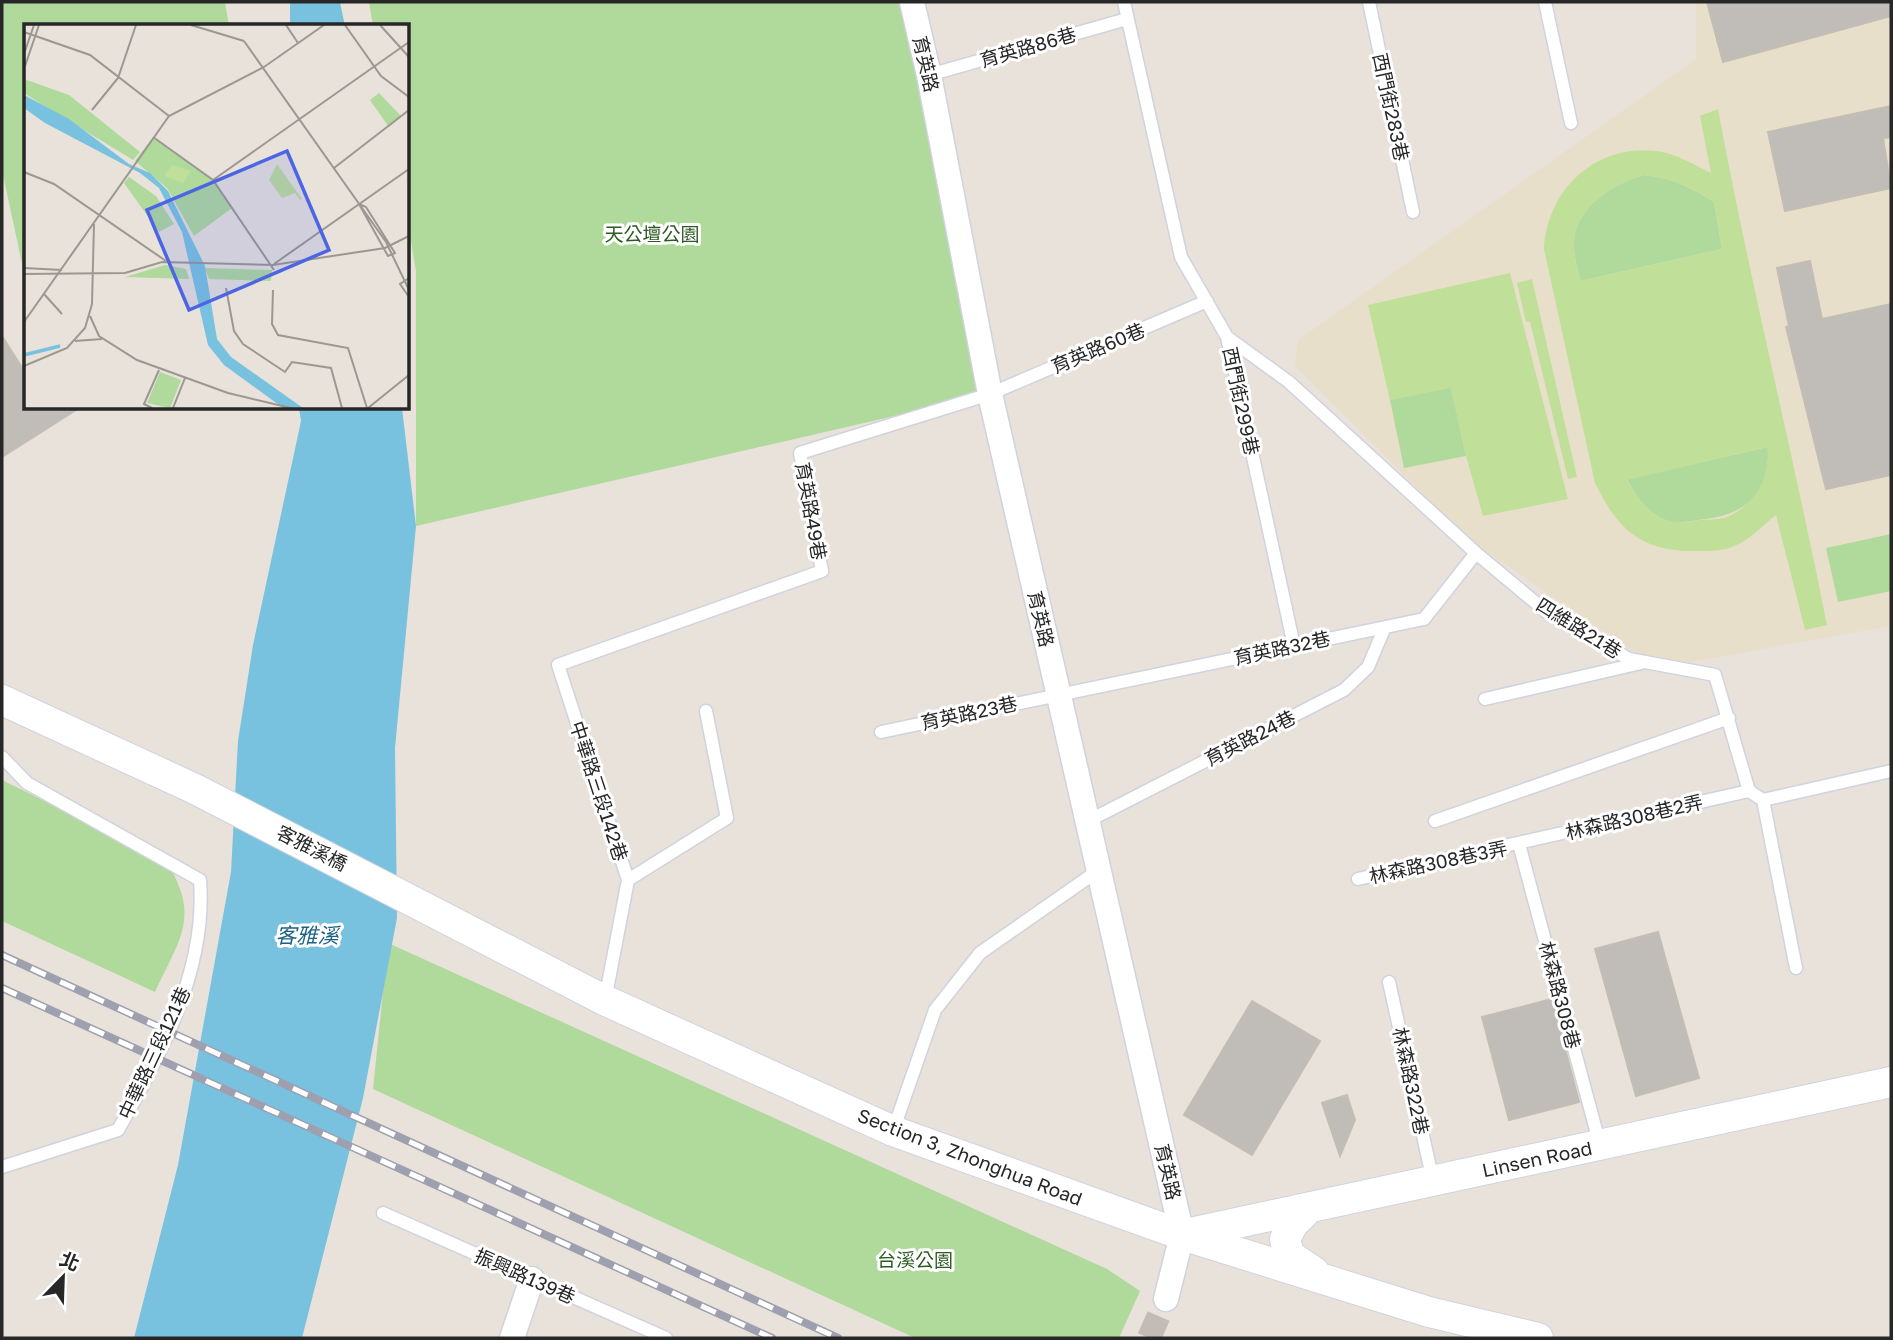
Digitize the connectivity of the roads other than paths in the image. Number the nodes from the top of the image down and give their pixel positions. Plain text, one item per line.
1 (912, 2) edge
2 (1124, 2) edge
3 (1369, 2) edge
4 (1545, 2) edge
5 (1127, 19) junction
6 (929, 75) junction
7 (1571, 123) dead end
8 (1413, 212) dead end
9 (1207, 302) junction
10 (1227, 337) junction
11 (990, 394) junction
12 (1476, 553) junction
13 (1385, 627) junction
14 (1294, 646) junction
15 (1641, 663) junction
16 (558, 665) joint
17 (1058, 694) junction
18 (1485, 699) dead end
19 (2, 700) edge
20 (706, 711) dead end
21 (1729, 718) junction
22 (881, 732) dead end
23 (2, 757) edge
24 (1891, 771) edge
25 (1749, 790) junction
26 (1763, 800) junction
27 (1087, 821) junction
28 (1435, 821) dead end
29 (1519, 844) junction
30 (1099, 870) junction
31 (1357, 879) dead end
32 (628, 880) junction
33 (428, 908) joint
34 (1796, 968) dead end
35 (1389, 982) dead end
36 (604, 1000) junction
37 (1891, 1082) edge
38 (893, 1131) junction
39 (1601, 1145) junction
40 (2, 1167) edge
41 (1433, 1181) junction
42 (1309, 1208) junction
43 (383, 1213) dead end
44 (1182, 1235) junction
45 (1323, 1278) junction
46 (532, 1279) junction
47 (1166, 1299) tunnel mouth
48 (512, 1338) edge
49 (666, 1338) edge
50 (1538, 1338) edge

1 - 6 street, 育英路
2 - 5 lane, 西門街299巷
3 - 8 lane, 西門街283巷
4 - 7 lane
5 - 6 lane, 育英路86巷
5 - 9 lane, 西門街299巷
6 - 11 street, 育英路
9 - 10 lane, 西門街299巷
9 - 11 lane, 育英路60巷
10 - 12 lane, 四維路21巷
10 - 14 lane, 西門街299巷
11 - 16 lane, 育英路49巷
11 - 17 street, 育英路
12 - 13 lane, 育英路32巷
12 - 15 lane, 四維路21巷
13 - 14 lane, 育英路32巷
13 - 27 lane, 育英路24巷
14 - 17 lane, 育英路32巷
15 - 18 lane
15 - 21 lane, 四維路21巷
16 - 32 lane, 中華路三段142巷
17 - 22 lane, 育英路23巷
17 - 27 street, 育英路
19 - 33 street, 客雅溪橋
20 - 32 lane
21 - 25 lane, 四維路21巷
21 - 28 lane
23 - 40 lane, 中華路三段121巷
24 - 26 lane
25 - 26 lane
25 - 29 lane, 林森路308巷2弄
26 - 34 lane
27 - 30 street, 育英路
29 - 31 lane, 林森路308巷3弄
29 - 39 lane, 林森路308巷
30 - 38 lane
30 - 44 street, 育英路
32 - 36 lane, 中華路三段142巷
33 - 36 street, Section 3, Zhonghua Road
35 - 41 lane, 林森路322巷
36 - 38 street, Section 3, Zhonghua Road
37 - 39 street, Linsen Road
38 - 44 street, Section 3, Zhonghua Road
39 - 41 street, Linsen Road
41 - 42 street, Linsen Road
42 - 44 street, Linsen Road
42 - 45 street
43 - 46 lane, 振興路139巷
44 - 45 street, Section 3, Zhonghua Road
44 - 47 street
45 - 50 street, Section 3, Zhonghua Road
46 - 48 street
46 - 49 lane, 振興路139巷

